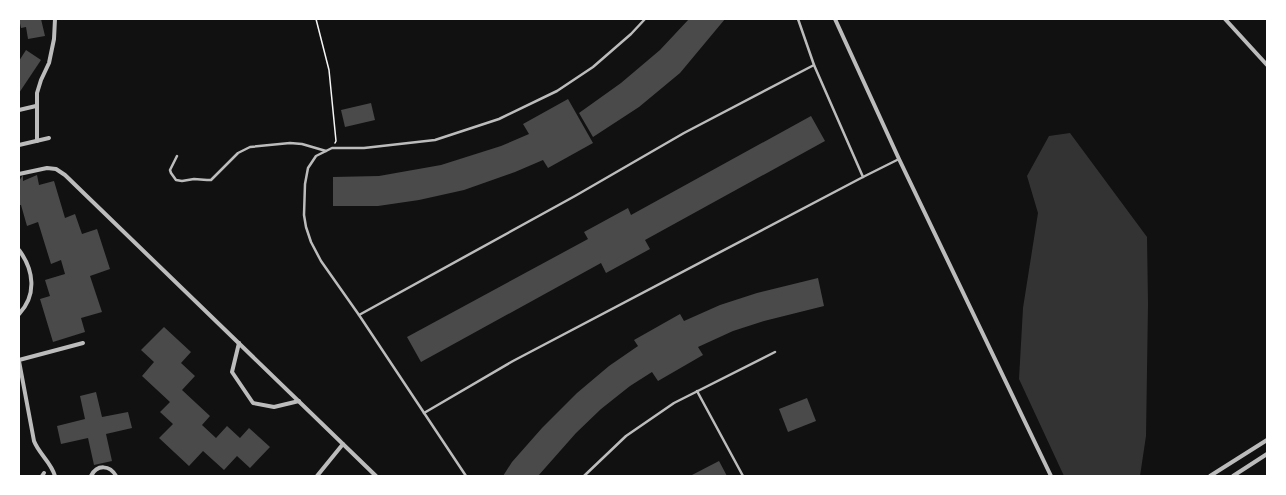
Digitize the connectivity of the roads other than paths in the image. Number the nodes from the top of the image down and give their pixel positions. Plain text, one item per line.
1 (55, 19) edge
2 (645, 19) edge
3 (798, 19) edge
4 (835, 19) edge
5 (1225, 19) edge
6 (814, 65) junction
7 (1267, 65) edge
8 (36, 106) junction
9 (19, 110) edge
10 (48, 138) dead end
11 (37, 141) junction
12 (19, 145) edge
13 (326, 151) junction
14 (176, 156) dead end
15 (899, 160) junction
16 (19, 174) edge
17 (863, 177) junction
18 (19, 250) edge
19 (19, 314) edge
20 (359, 315) junction
21 (83, 343) dead end
22 (239, 343) junction
23 (775, 352) dead end
24 (19, 361) edge
25 (697, 391) junction
26 (299, 401) junction
27 (424, 413) junction
28 (1267, 440) edge
29 (343, 444) junction
30 (1267, 454) edge
31 (371, 471) junction
32 (55, 476) edge
33 (91, 476) edge
34 (116, 476) edge
35 (317, 476) edge
36 (370, 476) edge
37 (376, 476) edge
38 (466, 476) edge
39 (584, 476) edge
40 (743, 476) edge
41 (1051, 476) edge
42 (1210, 476) edge
43 (1233, 476) edge

1 - 8 street
2 - 13 lane
3 - 6 lane
4 - 15 street
5 - 7 street
6 - 17 lane
6 - 20 lane
8 - 9 street
8 - 11 street
10 - 11 street
11 - 12 street
13 - 14 lane
13 - 20 lane
15 - 17 lane
15 - 41 street
16 - 22 street
17 - 27 lane
18 - 19 street
20 - 27 lane
21 - 24 street
22 - 26 street
22 - 26 street
23 - 25 lane
24 - 32 street
25 - 39 lane
25 - 40 lane
26 - 29 street
27 - 38 lane
28 - 42 street
29 - 31 street
29 - 35 street
30 - 43 street
31 - 36 street
31 - 37 street
33 - 34 street

